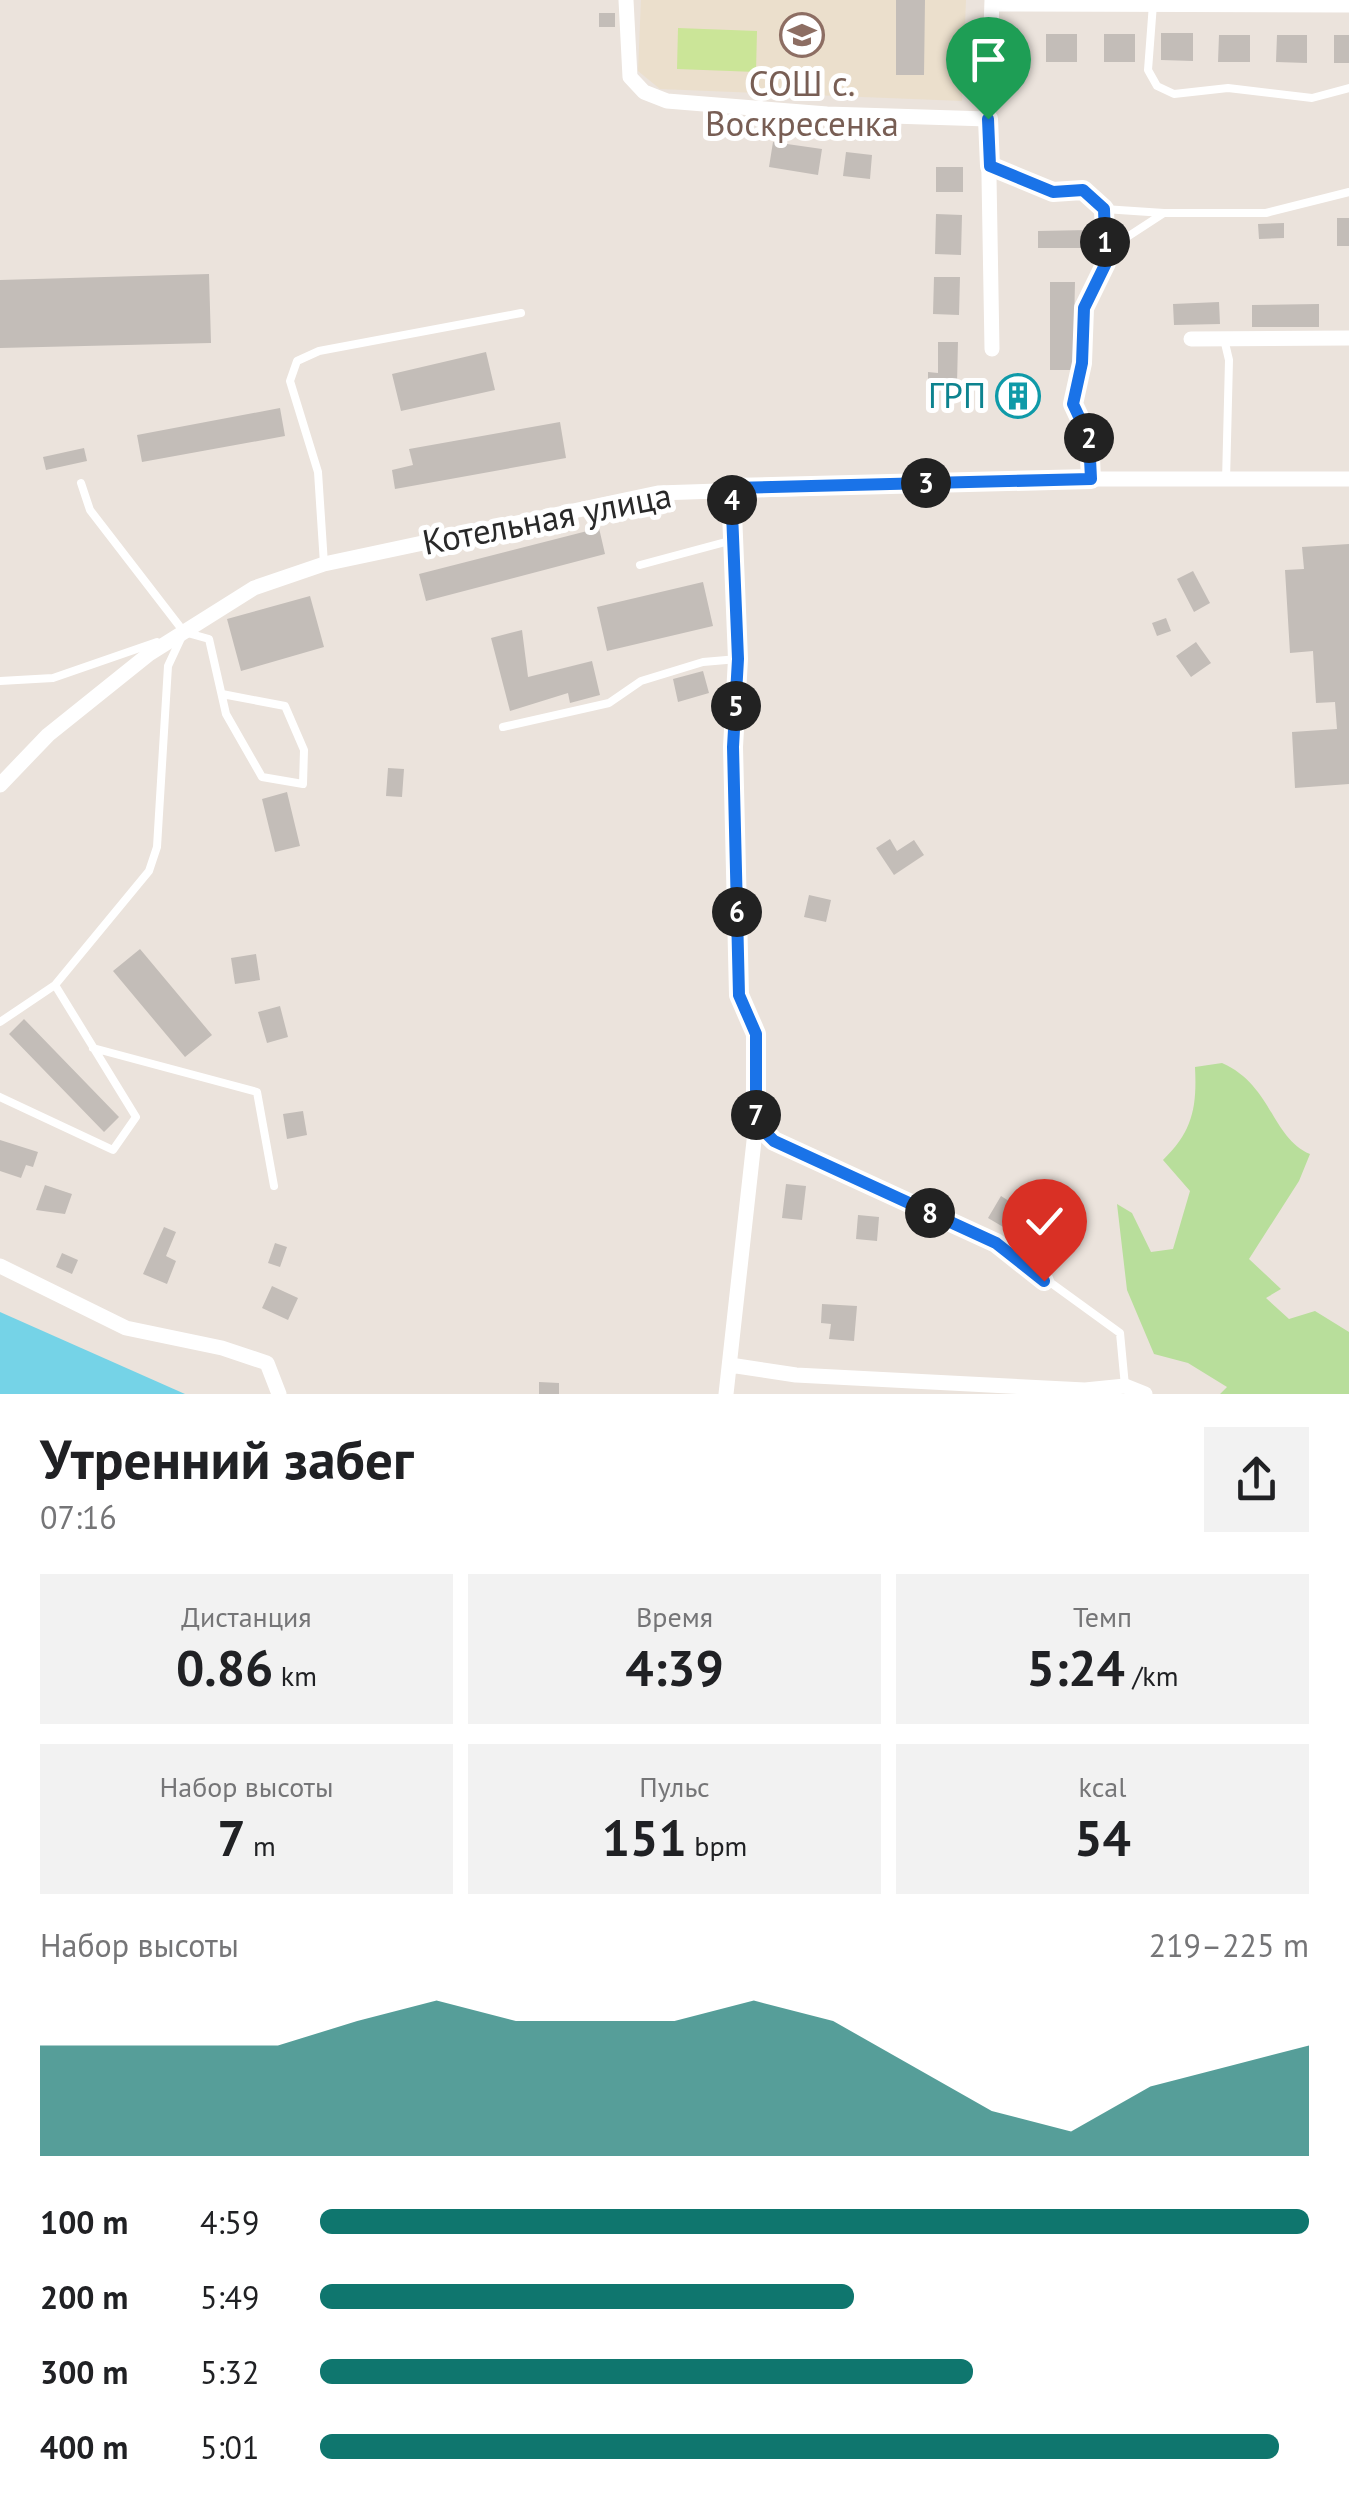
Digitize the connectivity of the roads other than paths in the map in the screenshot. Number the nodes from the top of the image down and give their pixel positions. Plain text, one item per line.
1 (626, 0) edge
2 (992, 2) edge
3 (1201, 2) edge
4 (1153, 4) junction
5 (1349, 4) edge
6 (1349, 88) edge
7 (988, 119) junction
8 (990, 166) junction
9 (1349, 192) edge
10 (1104, 209) junction
11 (1164, 213) junction
12 (1106, 263) junction
13 (521, 313) dead end
14 (1349, 338) edge
15 (1224, 339) junction
16 (1192, 340) dead end
17 (992, 349) dead end
18 (1091, 479) junction
19 (1349, 480) edge
20 (1226, 481) junction
21 (81, 483) dead end
22 (731, 488) junction
23 (732, 540) junction
24 (324, 564) junction
25 (640, 565) dead end
26 (184, 632) junction
27 (738, 659) junction
28 (0, 681) edge
29 (222, 694) junction
30 (503, 727) dead end
31 (0, 785) edge
32 (55, 985) junction
33 (0, 1022) edge
34 (94, 1048) junction
35 (0, 1098) edge
36 (756, 1123) junction
37 (274, 1186) dead end
38 (0, 1266) edge
39 (730, 1365) junction
40 (1125, 1386) junction
41 (278, 1394) edge
42 (726, 1394) edge
43 (1146, 1394) edge

1 - 7 street
2 - 4 street
2 - 7 street
3 - 4 street
3 - 5 street
4 - 6 lane
7 - 8 street
8 - 10 lane
8 - 17 street
9 - 11 lane
10 - 11 lane
10 - 12 lane
11 - 12 lane
12 - 18 lane
13 - 24 lane
14 - 15 street
15 - 16 street
15 - 20 lane
18 - 20 street, Котельная улица
18 - 22 street, Котельная улица
19 - 20 street, Котельная улица
21 - 26 lane
22 - 23 street
22 - 24 street, Котельная улица
23 - 25 lane
23 - 27 street
24 - 26 street, Котельная улица
26 - 28 lane
26 - 29 lane
26 - 31 street, Котельная улица
26 - 32 lane
27 - 30 lane
27 - 36 street
29 - 29 lane
32 - 33 lane
32 - 34 lane
34 - 35 lane
34 - 37 lane
36 - 39 street
36 - 40 lane
38 - 41 street
39 - 40 street
39 - 42 street
40 - 43 street

